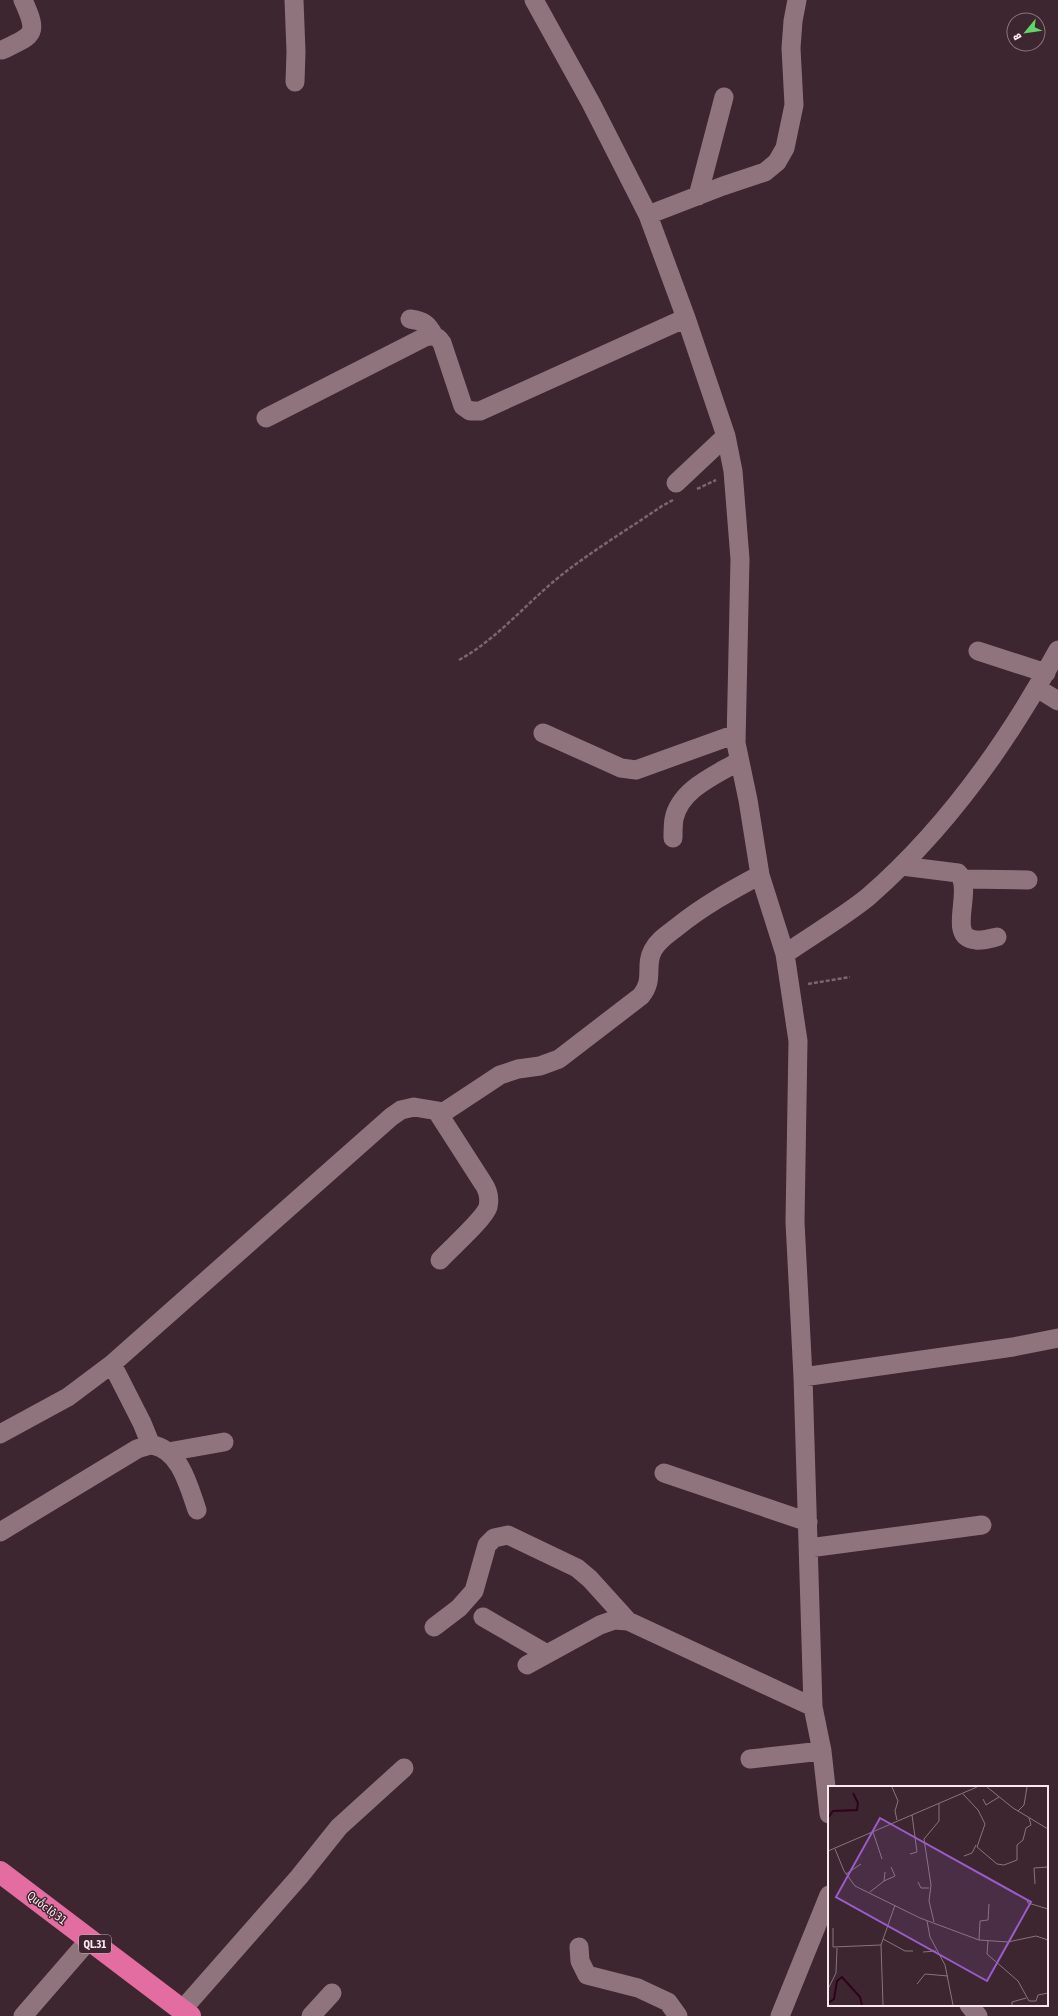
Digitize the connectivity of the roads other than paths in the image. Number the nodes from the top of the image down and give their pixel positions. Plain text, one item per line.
1 (23, 0) edge
2 (294, 0) edge
3 (534, 0) edge
4 (797, 0) edge
5 (2, 50) dead end
6 (295, 82) dead end
7 (724, 97) dead end
8 (698, 196) junction
9 (648, 215) junction
10 (410, 318) dead end
11 (686, 318) junction
12 (434, 336) junction
13 (266, 418) dead end
14 (726, 436) junction
15 (681, 491) road end
16 (1058, 650) edge
17 (978, 651) dead end
18 (1041, 680) junction
19 (1058, 700) edge
20 (543, 733) dead end
21 (736, 734) junction
22 (739, 761) junction
23 (673, 838) dead end
24 (902, 866) junction
25 (760, 875) junction
26 (963, 879) junction
27 (1028, 880) dead end
28 (998, 937) dead end
29 (785, 954) junction
30 (438, 1113) junction
31 (440, 1260) dead end
32 (1058, 1338) edge
33 (112, 1364) junction
34 (803, 1377) junction
35 (0, 1434) edge
36 (224, 1442) dead end
37 (160, 1448) junction
38 (664, 1472) dead end
39 (197, 1510) dead end
40 (808, 1522) junction
41 (982, 1525) dead end
42 (0, 1532) edge
43 (809, 1548) junction
44 (483, 1617) dead end
45 (628, 1621) junction
46 (434, 1626) dead end
47 (547, 1654) junction
48 (527, 1665) dead end
49 (813, 1707) junction
50 (822, 1751) junction
51 (750, 1759) dead end
52 (404, 1768) dead end
53 (828, 1805) edge
54 (0, 1872) edge
55 (828, 1897) edge
56 (89, 1940) junction
57 (579, 1947) dead end
58 (332, 1993) dead end
59 (970, 2006) edge
60 (186, 2013) edge
61 (23, 2016) edge
62 (311, 2016) edge
63 (678, 2016) edge
64 (780, 2016) edge
65 (978, 2016) edge

1 - 5 street
2 - 6 street
3 - 9 street
4 - 8 street
7 - 8 street
8 - 9 street
9 - 11 street
10 - 12 street
11 - 12 street
11 - 14 street
12 - 13 street
14 - 15 street
14 - 21 street
16 - 18 street
17 - 18 street
18 - 19 street
18 - 24 street
20 - 21 street
21 - 22 street
22 - 23 street
22 - 25 street
24 - 26 street
24 - 29 street
25 - 29 street
25 - 30 street
26 - 27 street
26 - 28 street
29 - 34 street
30 - 31 street
30 - 33 street
32 - 34 street
33 - 35 street
33 - 37 street
34 - 40 street
36 - 37 street
37 - 39 street
37 - 42 street
38 - 40 street
40 - 43 street
41 - 43 street
43 - 49 street
44 - 47 street
45 - 46 street
45 - 47 street
45 - 49 street
47 - 48 street
49 - 50 street
50 - 51 street
50 - 53 street
52 - 60 street
54 - 56 highway, Quốc lộ 31 / QL.31
55 - 64 street
56 - 60 highway, Quốc lộ 31 / QL.31
56 - 61 street
57 - 63 street
58 - 62 street
59 - 65 street

